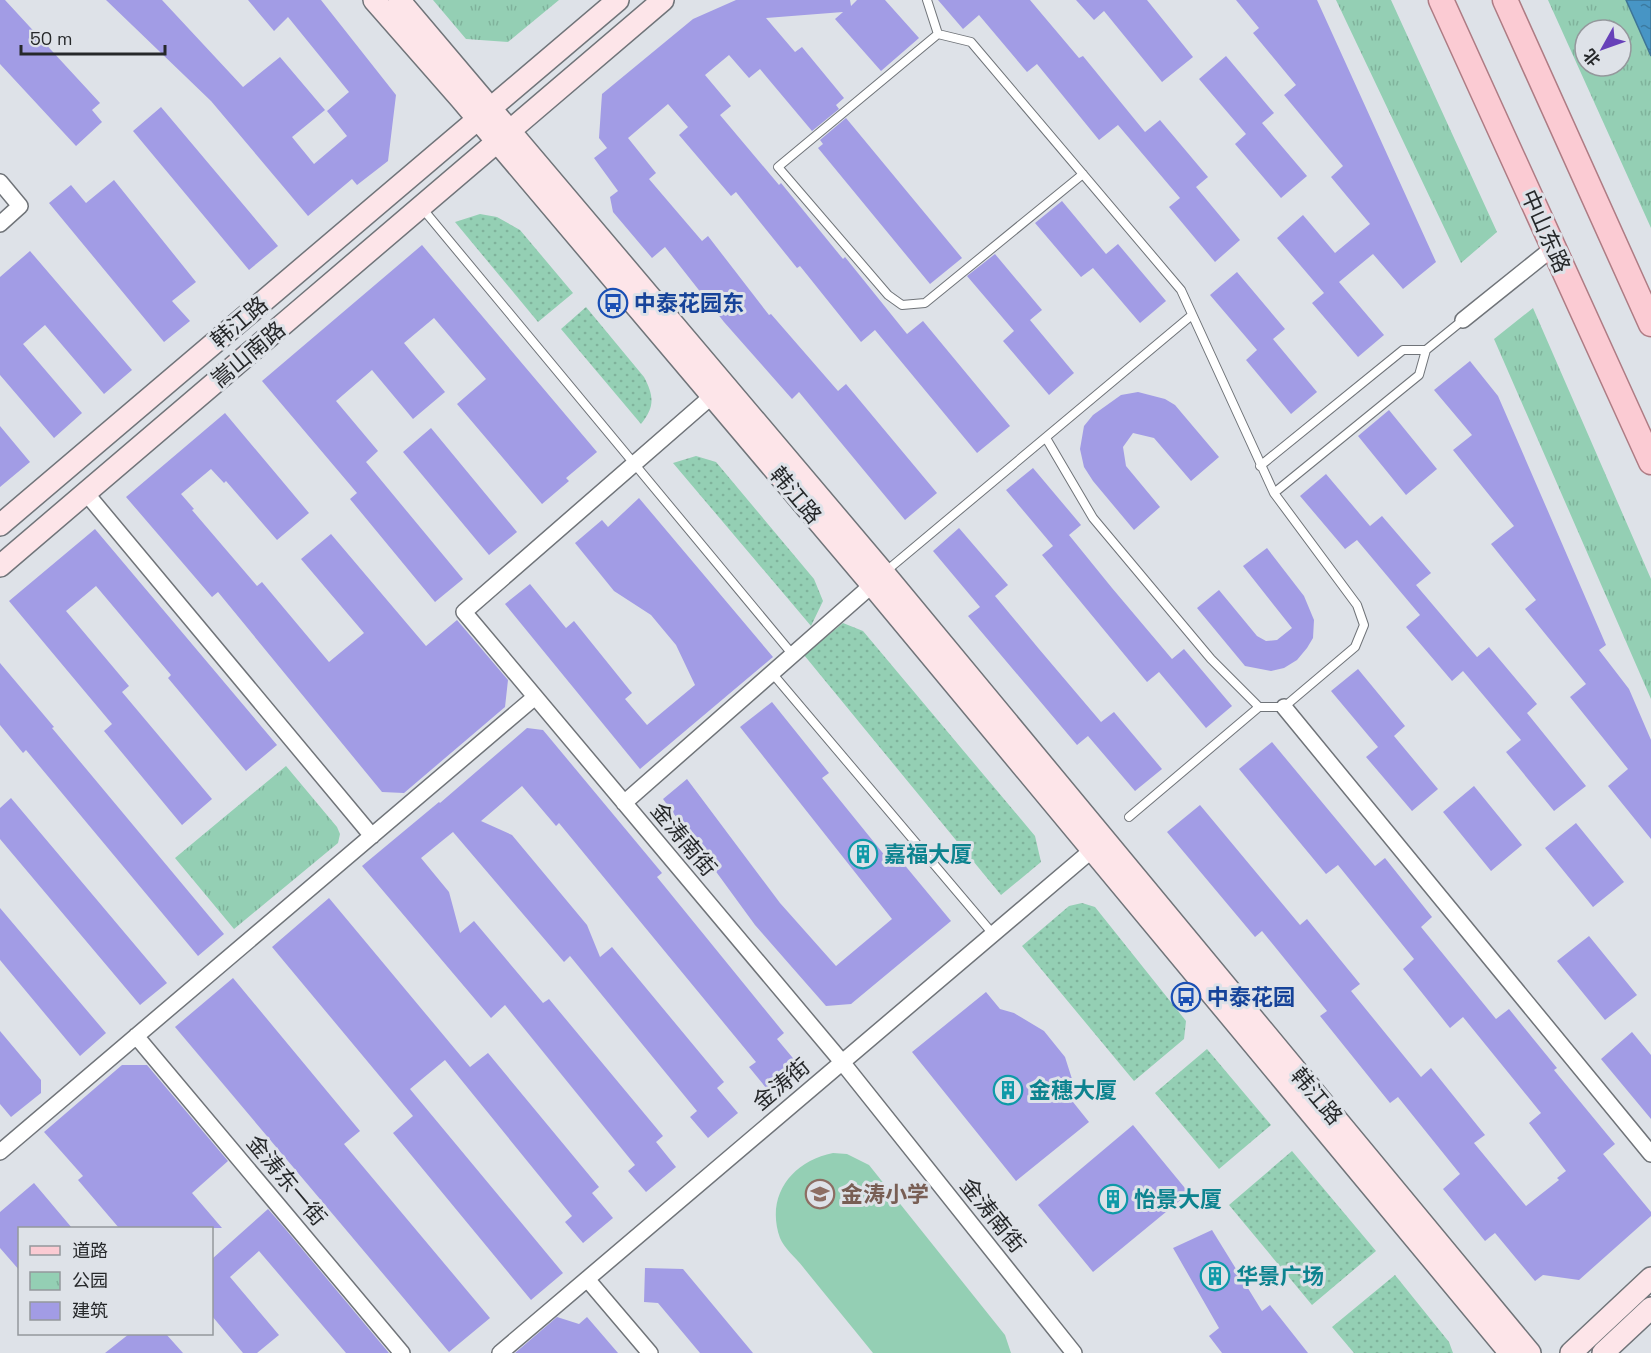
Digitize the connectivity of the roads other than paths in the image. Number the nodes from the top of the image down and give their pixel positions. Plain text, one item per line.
1 (374, 0) edge
2 (399, 0) edge
3 (618, 0) edge
4 (663, 0) edge
5 (927, 0) edge
6 (1441, 0) edge
7 (1505, 0) edge
8 (938, 34) junction
9 (484, 114) junction
10 (504, 137) junction
11 (1083, 174) junction
12 (0, 183) edge
13 (421, 207) junction
14 (0, 224) edge
15 (1554, 247) junction
16 (1192, 315) junction
17 (1463, 320) joint
18 (1651, 324) edge
19 (1426, 350) junction
20 (712, 396) junction
21 (1046, 438) junction
22 (1651, 462) edge
23 (634, 464) junction
24 (1260, 466) junction
25 (86, 493) junction
26 (1274, 493) junction
27 (0, 525) edge
28 (0, 566) edge
29 (878, 579) junction
30 (793, 655) junction
31 (772, 673) junction
32 (535, 697) junction
33 (1259, 707) junction
34 (1284, 707) junction
35 (624, 802) junction
36 (1129, 817) dead end
37 (372, 836) junction
38 (1098, 844) junction
39 (993, 934) junction
40 (136, 1036) junction
41 (842, 1062) junction
42 (0, 1152) edge
43 (1651, 1154) edge
44 (1651, 1278) edge
45 (587, 1279) junction
46 (1651, 1308) edge
47 (402, 1353) edge
48 (500, 1353) edge
49 (650, 1353) edge
50 (1074, 1353) edge
51 (1510, 1353) edge
52 (1530, 1353) edge
53 (1571, 1353) edge
54 (1603, 1353) edge

1 - 9 street, 韩江路
2 - 9 street, 韩江路
3 - 9 street
4 - 10 street, 嵩山南路
5 - 8 lane
6 - 15 main road, 中山东路
7 - 18 main road
8 - 11 lane
8 - 11 lane
9 - 10 street, 韩江路
9 - 27 street, 韩江路
10 - 13 street, 嵩山南路
10 - 20 street, 韩江路
10 - 29 street, 韩江路
11 - 16 lane
12 - 14 street
13 - 23 lane
13 - 25 street, 嵩山南路
15 - 17 street
15 - 22 main road, 中山东路
16 - 21 lane
16 - 24 lane
17 - 19 lane
19 - 24 lane
19 - 26 lane
20 - 23 street, 金涛南街
20 - 29 street, 韩江路
21 - 29 lane
21 - 33 lane
23 - 30 lane
23 - 32 street, 金涛南街
24 - 26 lane
25 - 28 street, 嵩山南路
25 - 37 street
26 - 34 lane
29 - 30 street
29 - 38 street, 韩江路
30 - 31 street
31 - 35 street
31 - 39 lane
32 - 35 street, 金涛南街
32 - 37 street
33 - 34 lane
33 - 36 lane
34 - 43 street
35 - 41 street, 金涛南街
37 - 40 street
38 - 39 street, 金涛街
38 - 51 street, 韩江路
38 - 52 street, 韩江路
39 - 41 street, 金涛街
40 - 42 street
40 - 47 street, 金涛东一街
41 - 45 street, 金涛街
41 - 50 street, 金涛南街
44 - 53 street
45 - 48 street, 金涛街
45 - 49 street
46 - 54 street

